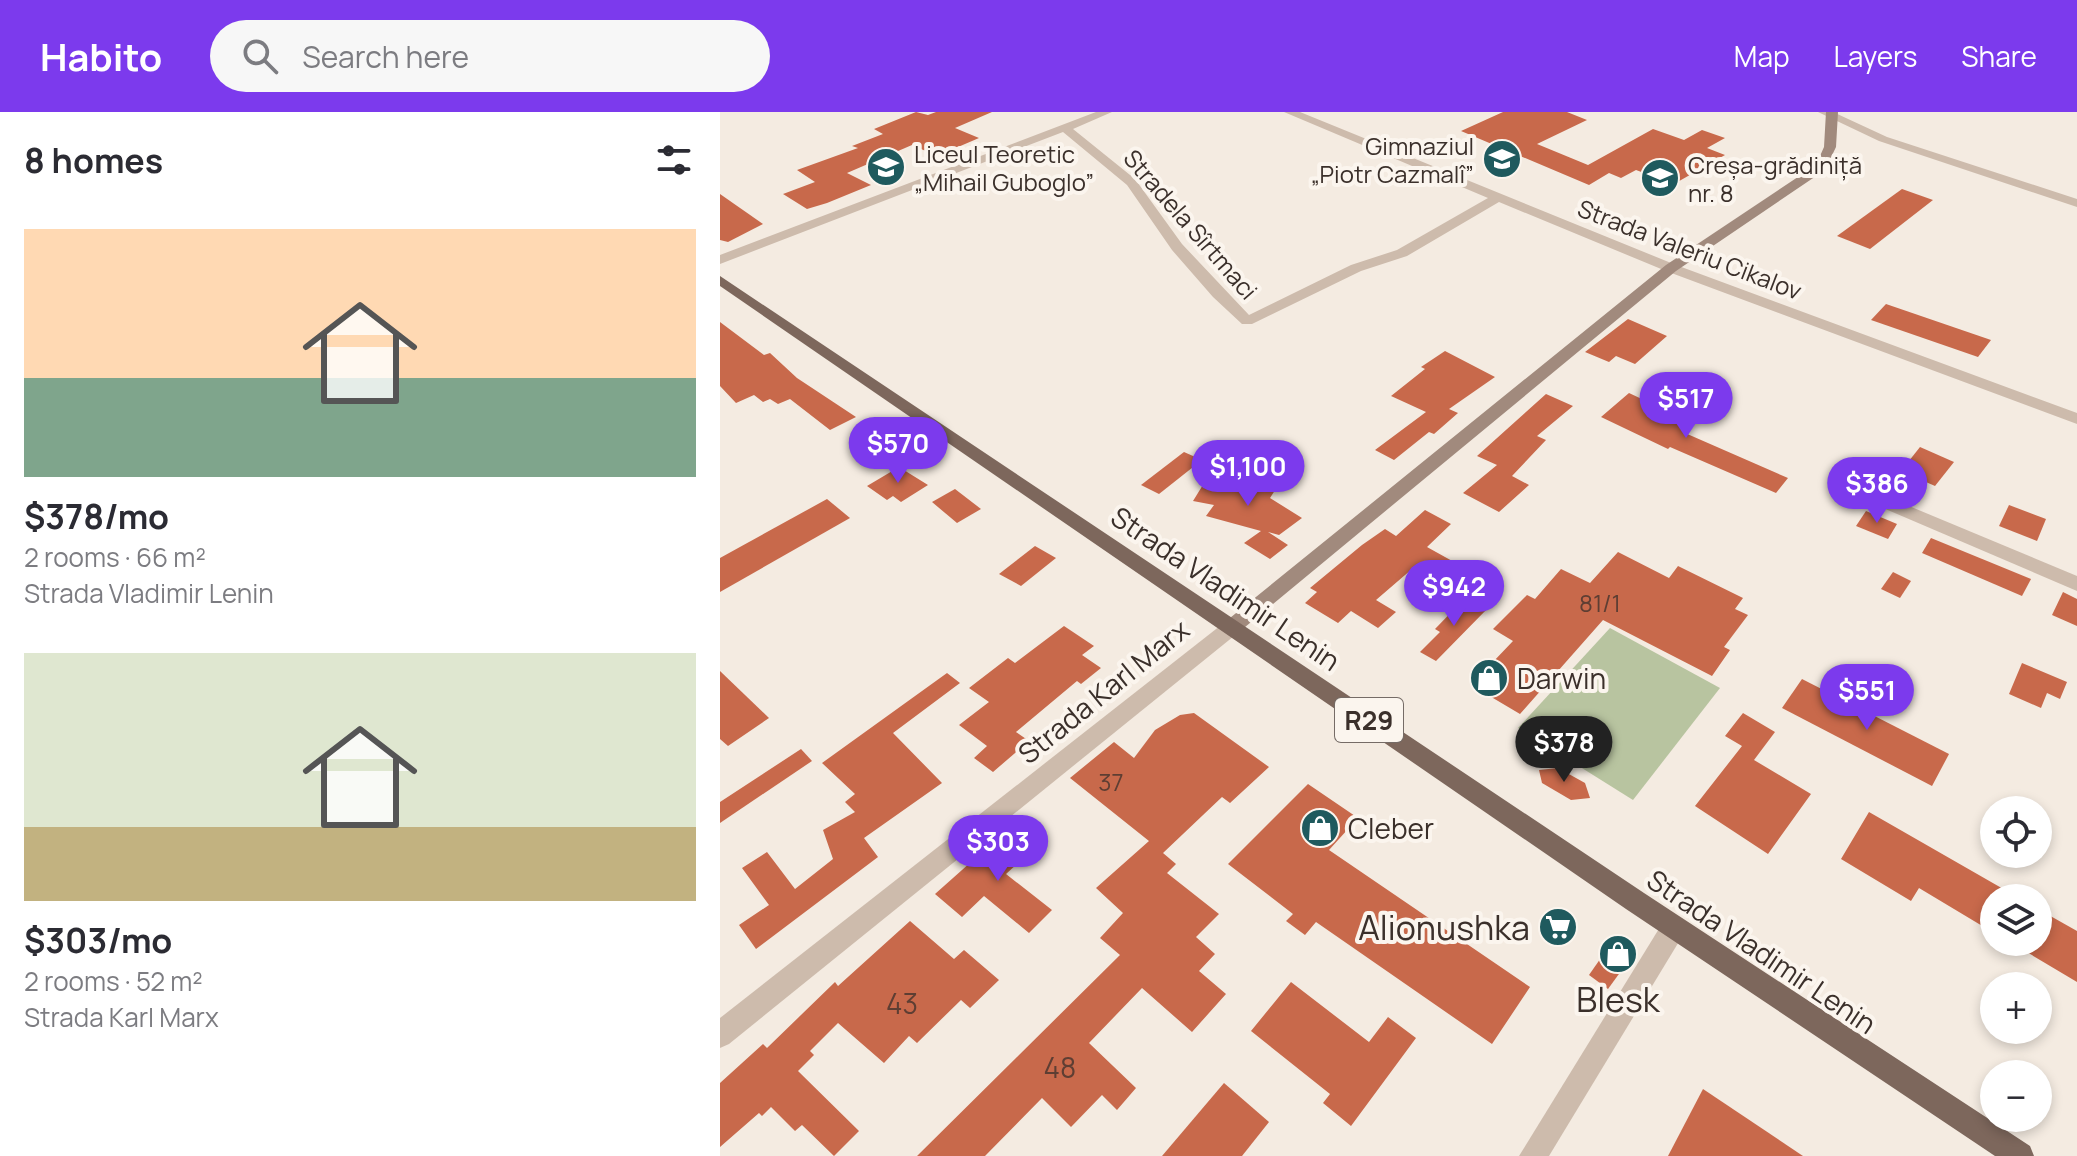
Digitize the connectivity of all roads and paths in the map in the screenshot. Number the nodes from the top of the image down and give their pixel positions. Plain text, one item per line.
1 (1106, 112) edge
2 (1290, 112) edge
3 (1829, 113) edge
4 (1064, 127) junction
5 (1499, 197) junction
6 (2077, 203) edge
7 (720, 260) edge
8 (1671, 268) junction
9 (720, 280) edge
10 (2077, 419) edge
11 (1861, 492) dead end
12 (2077, 584) edge
13 (1232, 627) junction
14 (1674, 927) junction
15 (720, 1035) edge
16 (1533, 1156) edge
17 (2020, 1156) edge

1 - 4 street
2 - 5 street, Strada Valeriu Cikalov
3 - 6 street
3 - 8 street, Strada Karl Marx
4 - 5 street, Stradela Sîrtmaci
4 - 7 street
5 - 8 street, Strada Valeriu Cikalov
8 - 10 street, Strada Valeriu Cikalov
8 - 13 street, Strada Karl Marx
9 - 13 main road, Strada Vladimir Lenin / R29
11 - 12 street
13 - 14 main road, Strada Vladimir Lenin / R29
13 - 15 street, Strada Karl Marx
14 - 16 street
14 - 17 main road, Strada Vladimir Lenin / R29

